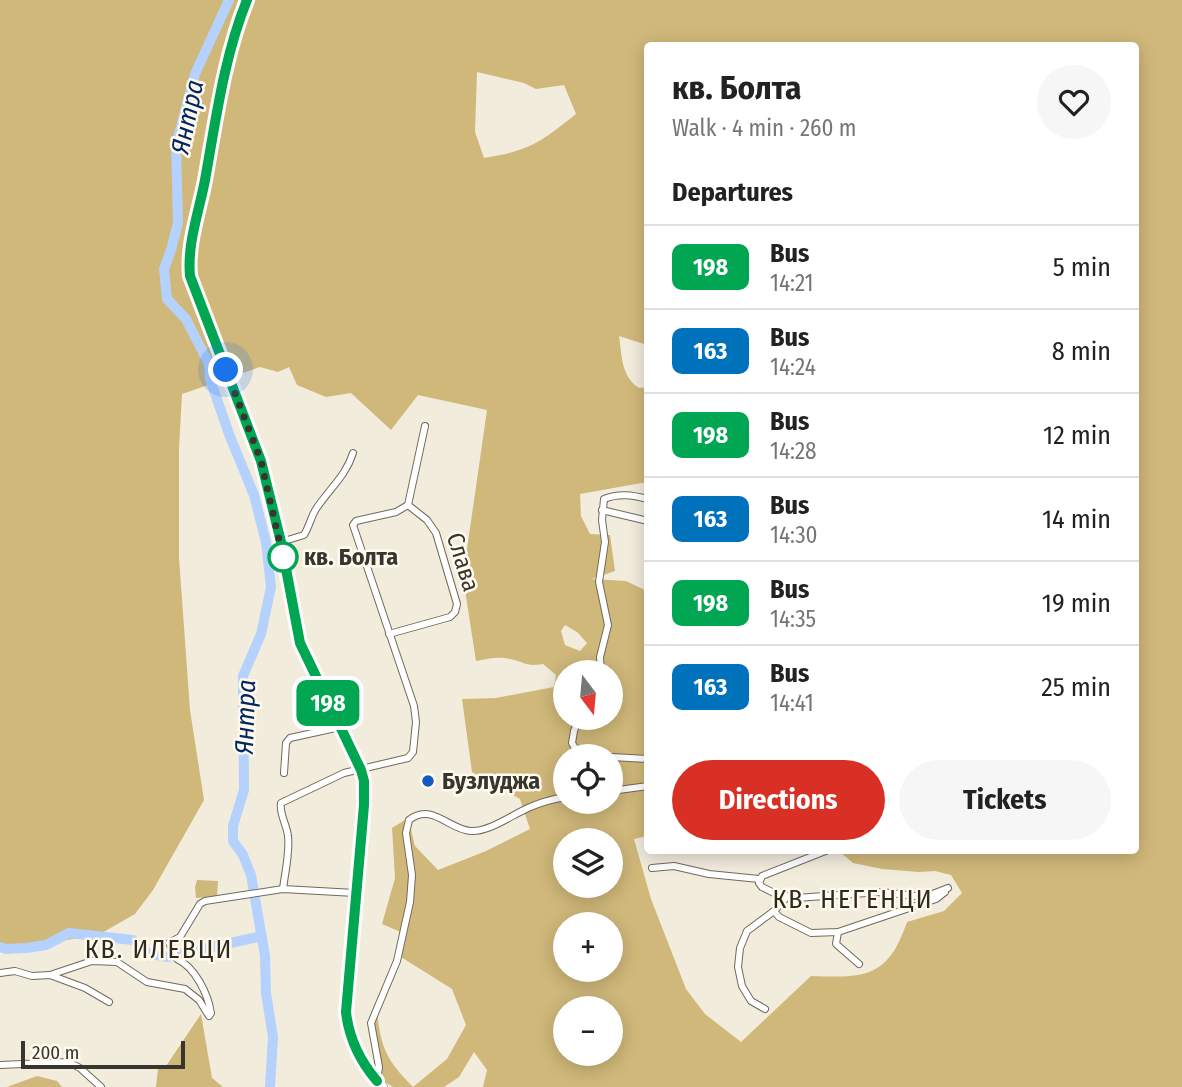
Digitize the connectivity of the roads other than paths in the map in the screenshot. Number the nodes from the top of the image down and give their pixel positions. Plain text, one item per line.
1 (247, 0) edge
2 (425, 426) dead end
3 (353, 453) dead end
4 (644, 498) edge
5 (408, 505) junction
6 (602, 510) junction
7 (644, 519) edge
8 (281, 542) junction
9 (389, 634) junction
10 (600, 660) edge
11 (340, 727) junction
12 (623, 758) edge
13 (644, 759) edge
14 (361, 770) junction
15 (284, 773) dead end
16 (644, 787) edge
17 (623, 789) edge
18 (553, 801) edge
19 (818, 854) edge
20 (652, 868) dead end
21 (759, 879) junction
22 (283, 889) junction
23 (355, 893) junction
24 (786, 898) junction
25 (774, 911) junction
26 (838, 932) junction
27 (859, 964) dead end
28 (0, 973) edge
29 (50, 975) junction
30 (109, 1002) dead end
31 (765, 1009) dead end
32 (0, 1065) edge
33 (380, 1084) edge
34 (101, 1087) edge

1 - 8 main road
2 - 5 street
3 - 8 street
4 - 6 street
5 - 9 street
5 - 9 street, Слава
6 - 7 street
6 - 10 street
8 - 11 main road
9 - 14 street
11 - 14 main road
11 - 15 street
12 - 13 street
14 - 22 street
14 - 23 main road
16 - 17 street
18 - 33 street
19 - 21 street
20 - 21 street
21 - 24 street
22 - 23 street
22 - 29 street
23 - 33 main road
24 - 25 street
24 - 26 street
25 - 26 street
25 - 31 street
26 - 27 street
28 - 29 street
29 - 30 street
32 - 34 street

